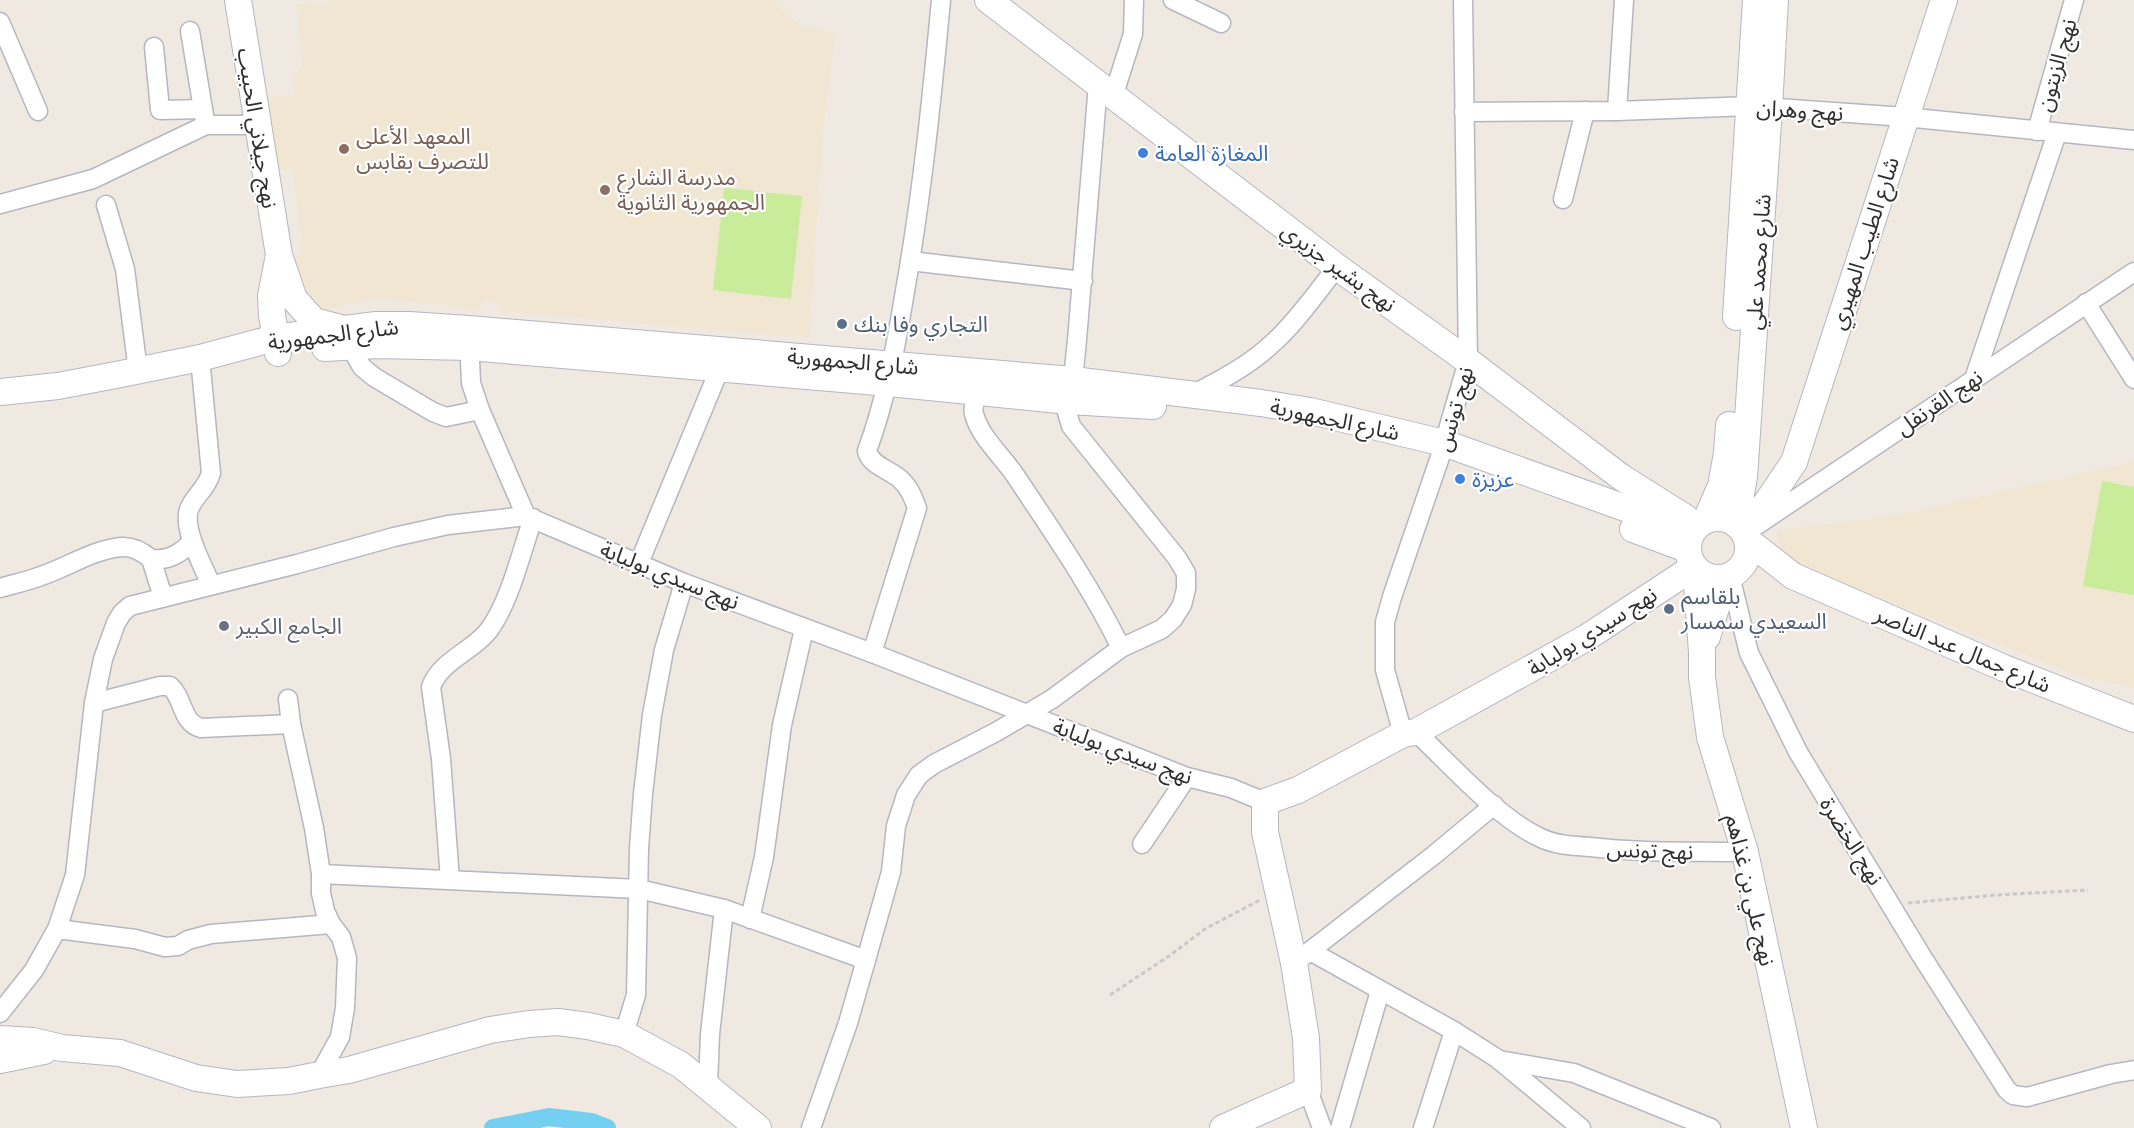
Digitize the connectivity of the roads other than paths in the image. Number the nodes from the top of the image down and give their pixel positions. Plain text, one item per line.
1 (238, 0) edge
2 (941, 0) edge
3 (987, 0) edge
4 (1134, 0) edge
5 (1173, 0) edge
6 (1463, 0) edge
7 (1624, 0) edge
8 (1756, 0) edge
9 (1775, 0) edge
10 (1944, 0) edge
11 (2074, 0) edge
12 (0, 22) edge
13 (1221, 23) dead end
14 (190, 31) dead end
15 (154, 47) dead end
16 (1106, 91) junction
17 (1760, 107) junction
18 (38, 111) dead end
19 (1585, 111) junction
20 (1617, 111) junction
21 (1464, 112) junction
22 (204, 117) junction
23 (1905, 117) junction
24 (258, 125) junction
25 (2037, 131) junction
26 (2057, 133) junction
27 (2134, 140) edge
28 (1563, 199) dead end
29 (0, 204) edge
30 (106, 205) dead end
31 (279, 255) junction
32 (910, 261) junction
33 (1337, 267) junction
34 (2134, 272) edge
35 (1083, 281) junction
36 (2086, 303) junction
37 (348, 338) junction
38 (469, 338) junction
39 (277, 346) junction
40 (1468, 361) junction
41 (201, 365) junction
42 (720, 368) junction
43 (138, 371) junction
44 (890, 374) junction
45 (1974, 379) junction
46 (2134, 379) edge
47 (1071, 391) junction
48 (0, 392) edge
49 (978, 392) junction
50 (1192, 395) junction
51 (0, 403) edge
52 (480, 410) junction
53 (1442, 450) junction
54 (530, 517) junction
55 (1742, 531) junction
56 (192, 541) junction
57 (1695, 544) junction
58 (151, 559) junction
59 (639, 563) junction
60 (1730, 576) junction
61 (1793, 576) junction
62 (684, 583) junction
63 (211, 585) junction
64 (0, 588) edge
65 (163, 597) junction
66 (804, 629) junction
67 (1121, 648) junction
68 (1702, 652) junction
69 (872, 653) junction
70 (288, 699) dead end
71 (94, 703) junction
72 (1026, 714) junction
73 (2134, 719) edge
74 (291, 724) junction
75 (1409, 733) junction
76 (1186, 777) junction
77 (1265, 802) junction
78 (1494, 805) junction
79 (1142, 844) dead end
80 (1745, 852) junction
81 (321, 873) junction
82 (450, 880) junction
83 (639, 889) junction
84 (724, 909) junction
85 (750, 919) junction
86 (331, 924) junction
87 (57, 929) junction
88 (1302, 957) junction
89 (866, 960) junction
90 (1380, 991) junction
91 (0, 1013) edge
92 (1454, 1031) junction
93 (624, 1034) junction
94 (0, 1039) edge
95 (62, 1048) junction
96 (1498, 1059) junction
97 (0, 1060) edge
98 (2134, 1070) edge
99 (319, 1076) junction
100 (708, 1085) junction
101 (1308, 1090) junction
102 (758, 1128) edge
103 (811, 1128) edge
104 (1223, 1128) edge
105 (1322, 1128) edge
106 (1340, 1128) edge
107 (1423, 1128) edge
108 (1581, 1128) edge
109 (1711, 1128) edge
110 (1804, 1128) edge

1 - 24 street, نهج جيلاني الحبيب
2 - 32 street
3 - 16 street, نهج بشير جزيري
4 - 16 street
5 - 13 street
6 - 21 street, نهج تونس
7 - 20 street
8 - 17 street, شارع محمد علي
9 - 17 street, شارع محمد علي
10 - 23 street, شارع الطيب المهيري
11 - 25 street, نهج الزيتون
12 - 18 street
14 - 22 street
15 - 22 street
16 - 33 street, نهج بشير جزيري
16 - 35 street
17 - 20 street, نهج وهران
17 - 23 street, نهج وهران
17 - 55 street, شارع محمد علي
17 - 57 street, شارع محمد علي
19 - 20 street, نهج وهران
19 - 21 street, نهج وهران
19 - 28 street
21 - 40 street, نهج تونس
22 - 24 street
22 - 29 street
23 - 25 street, نهج وهران
23 - 55 street, شارع الطيب المهيري
24 - 31 street, نهج جيلاني الحبيب
25 - 26 street, نهج وهران
26 - 27 street, نهج وهران
26 - 45 street
30 - 43 street
31 - 37 street, نهج جيلاني الحبيب
31 - 39 street, نهج جيلاني الحبيب
32 - 35 street
32 - 44 street
33 - 40 street, نهج بشير جزيري
33 - 50 street
34 - 36 street, نهج القرنفل
35 - 47 street
36 - 45 street, نهج القرنفل
36 - 46 street
37 - 38 street, شارع الجمهورية
37 - 39 street, شارع الجمهورية
37 - 52 street
38 - 42 street, شارع الجمهورية
38 - 44 street, شارع الجمهورية
38 - 52 street
39 - 41 street, شارع الجمهورية
40 - 53 street, نهج تونس
40 - 57 street, نهج بشير جزيري
41 - 43 street, شارع الجمهورية
41 - 51 street, شارع الجمهورية
41 - 56 street
42 - 44 street, شارع الجمهورية
42 - 59 street
43 - 48 street, شارع الجمهورية
44 - 47 street, شارع الجمهورية
44 - 49 street, شارع الجمهورية
44 - 69 street
45 - 55 street, نهج القرنفل
47 - 49 street, شارع الجمهورية
47 - 50 street, شارع الجمهورية
47 - 53 street, شارع الجمهورية
47 - 67 street
49 - 67 street
50 - 53 street, شارع الجمهورية
52 - 54 street
53 - 57 street, شارع الجمهورية
53 - 75 street, نهج تونس
54 - 59 street, نهج سيدي بولبابة
54 - 63 street
54 - 82 street
55 - 57 street
55 - 60 street
55 - 61 street, شارع جمال عبد الناصر
56 - 58 street
56 - 63 street
57 - 60 street
57 - 68 street, نهج علي بن غذاهم
57 - 75 street, نهج سيدي بولبابة
58 - 64 street
58 - 65 street
59 - 62 street, نهج سيدي بولبابة
60 - 61 street, شارع جمال عبد الناصر
60 - 68 street, نهج علي بن غذاهم
60 - 98 street, نهج الخضرة
61 - 73 street, شارع جمال عبد الناصر
62 - 66 street, نهج سيدي بولبابة
62 - 83 street
63 - 65 street
65 - 71 street
66 - 69 street, نهج سيدي بولبابة
66 - 85 street
67 - 72 street
68 - 80 street, نهج علي بن غذاهم
69 - 72 street, نهج سيدي بولبابة
70 - 74 street
71 - 74 street
71 - 87 street
72 - 76 street, نهج سيدي بولبابة
72 - 89 street
74 - 81 street
75 - 77 street, نهج سيدي بولبابة
75 - 78 street, نهج تونس
76 - 77 street, نهج سيدي بولبابة
76 - 79 street
77 - 88 street
78 - 80 street, نهج تونس
78 - 88 street
80 - 110 street, نهج علي بن غذاهم
81 - 82 street
81 - 86 street
82 - 83 street
83 - 84 street
83 - 93 street
84 - 85 street
84 - 100 street
85 - 89 street
86 - 87 street
86 - 99 street
87 - 91 street
88 - 90 street
88 - 101 street
89 - 103 street
90 - 92 street
90 - 106 street
92 - 96 street
92 - 107 street
93 - 99 street
93 - 100 street
94 - 95 street
95 - 97 street
95 - 99 street
96 - 108 street
96 - 109 street
100 - 102 street
101 - 104 street
101 - 105 street

